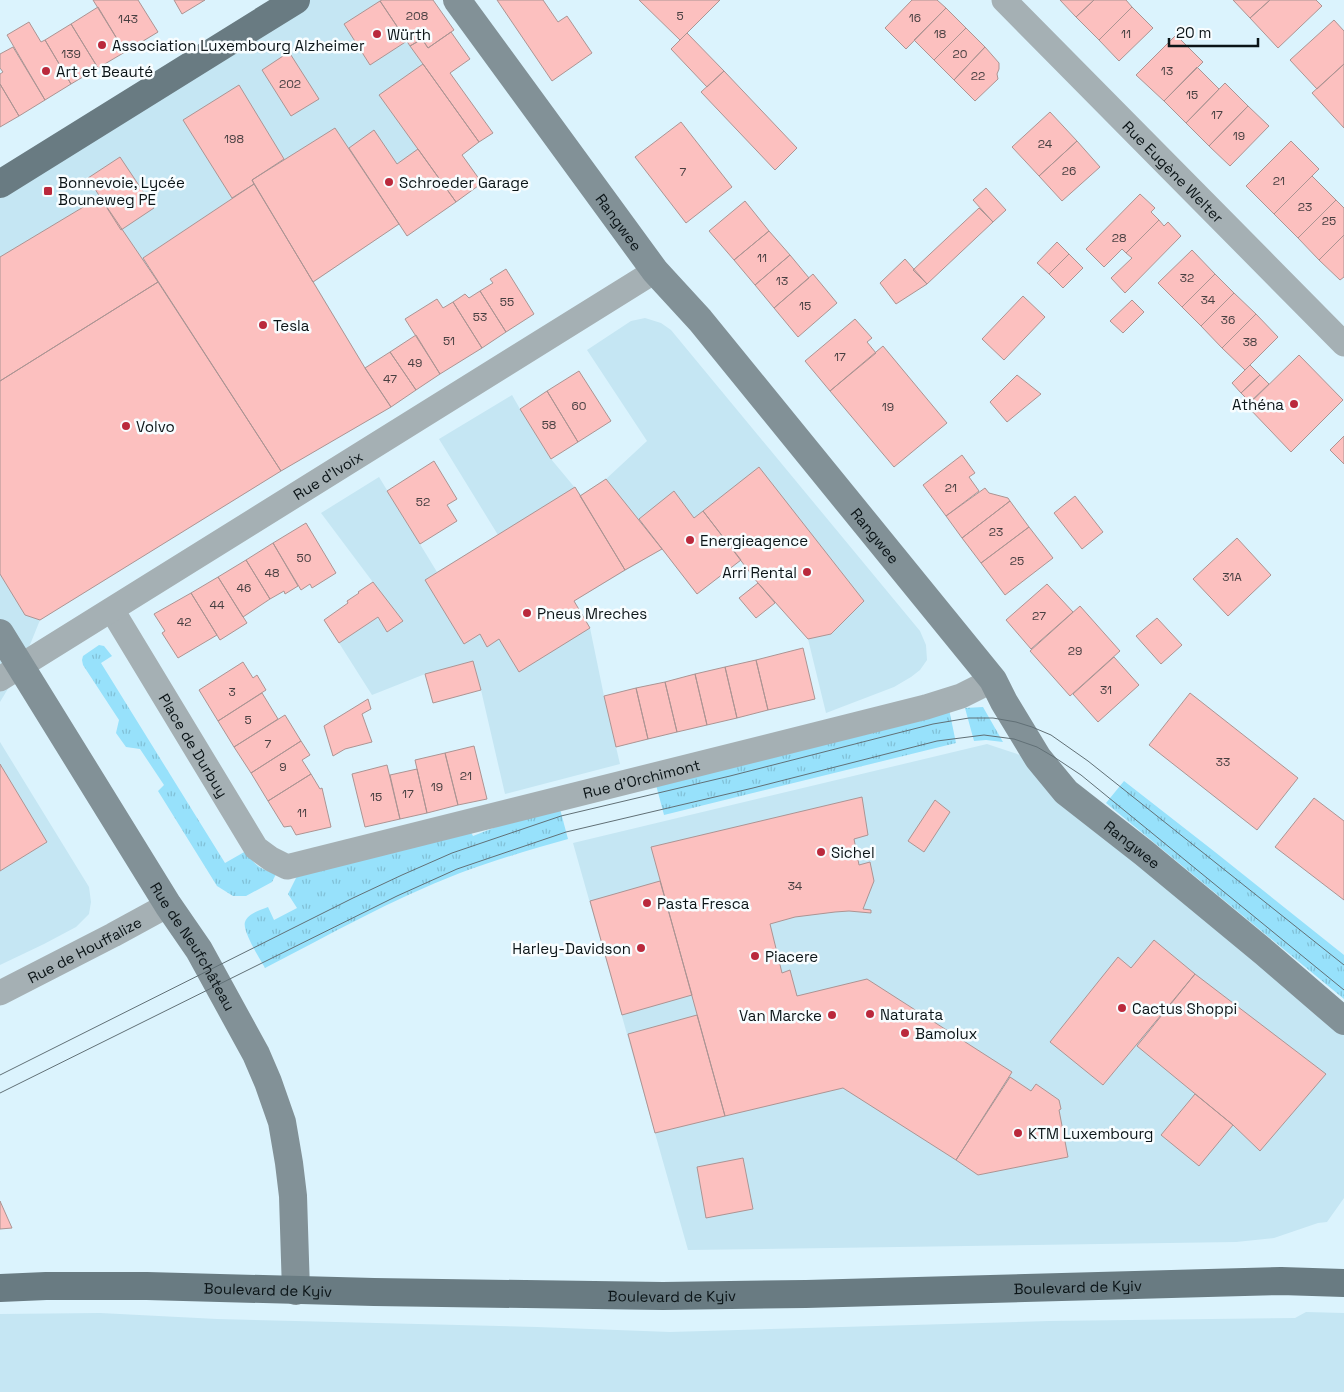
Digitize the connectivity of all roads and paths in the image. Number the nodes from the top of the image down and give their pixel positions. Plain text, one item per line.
1 (296, 0) edge
2 (457, 0) edge
3 (1004, 0) edge
4 (0, 184) edge
5 (655, 271) junction
6 (1344, 344) edge
7 (112, 610) junction
8 (0, 632) edge
9 (10, 673) edge
10 (993, 680) junction
11 (287, 867) joint
12 (168, 904) junction
13 (0, 993) edge
14 (1344, 1021) edge
15 (1344, 1282) edge
16 (0, 1288) edge
17 (296, 1290) junction

1 - 4 main road
2 - 5 street, Rangwee
3 - 6 street, Rue Eugène Welter
5 - 7 street, Rue d'Ivoix
5 - 10 street, Rangwee
7 - 9 street, Rue d'Ivoix
7 - 11 street, Place de Durbuy
8 - 9 street, Rue de Neufchâteau
9 - 12 street, Rue de Neufchâteau
10 - 11 street, Rue d'Orchimont
10 - 14 street, Rangwee
12 - 13 street, Rue de Houffalize
12 - 17 street, Rue de Neufchâteau
15 - 17 main road, Boulevard de Kyiv
16 - 17 main road, Boulevard de Kyiv

